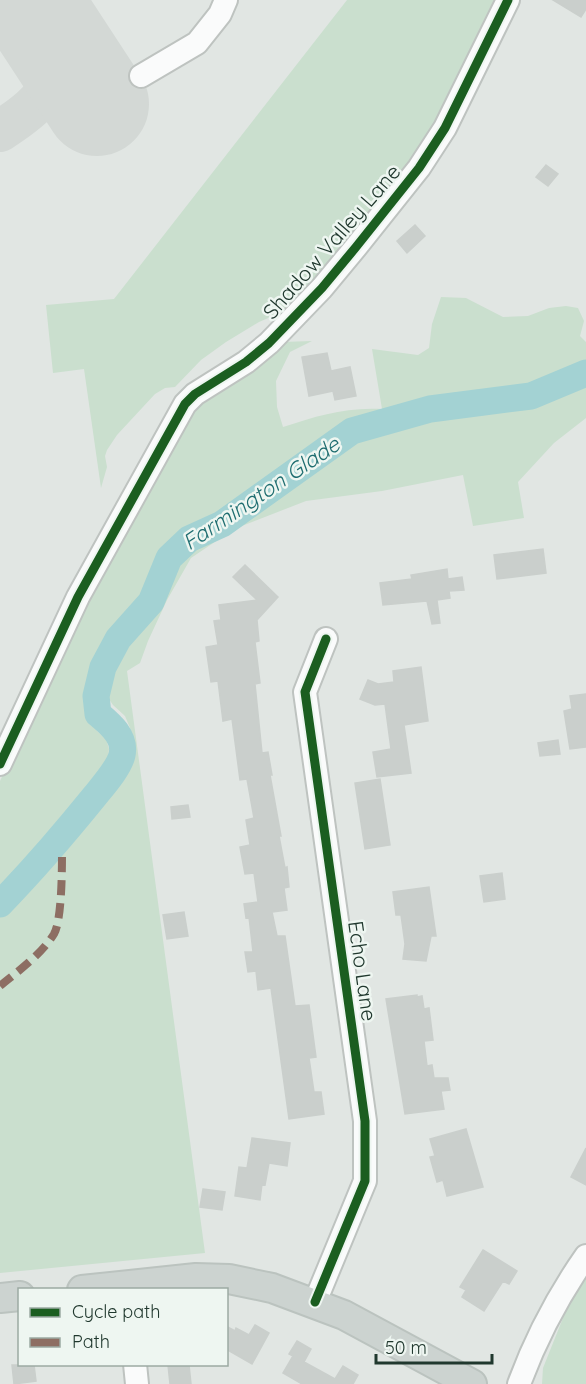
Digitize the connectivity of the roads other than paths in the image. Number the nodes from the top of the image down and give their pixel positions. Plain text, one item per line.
1 (226, 0) edge
2 (508, 0) edge
3 (141, 76) dead end
4 (326, 639) dead end
5 (0, 764) edge
6 (586, 1256) edge
7 (125, 1287) edge
8 (18, 1296) edge
9 (0, 1298) edge
10 (315, 1302) junction
11 (135, 1366) edge
12 (138, 1384) edge
13 (472, 1384) edge
14 (519, 1384) edge

1 - 3 street
2 - 5 street, Shadow Valley Lane
4 - 10 street, Echo Lane
6 - 14 street
7 - 10 main road
8 - 9 main road
10 - 13 main road
11 - 12 street

